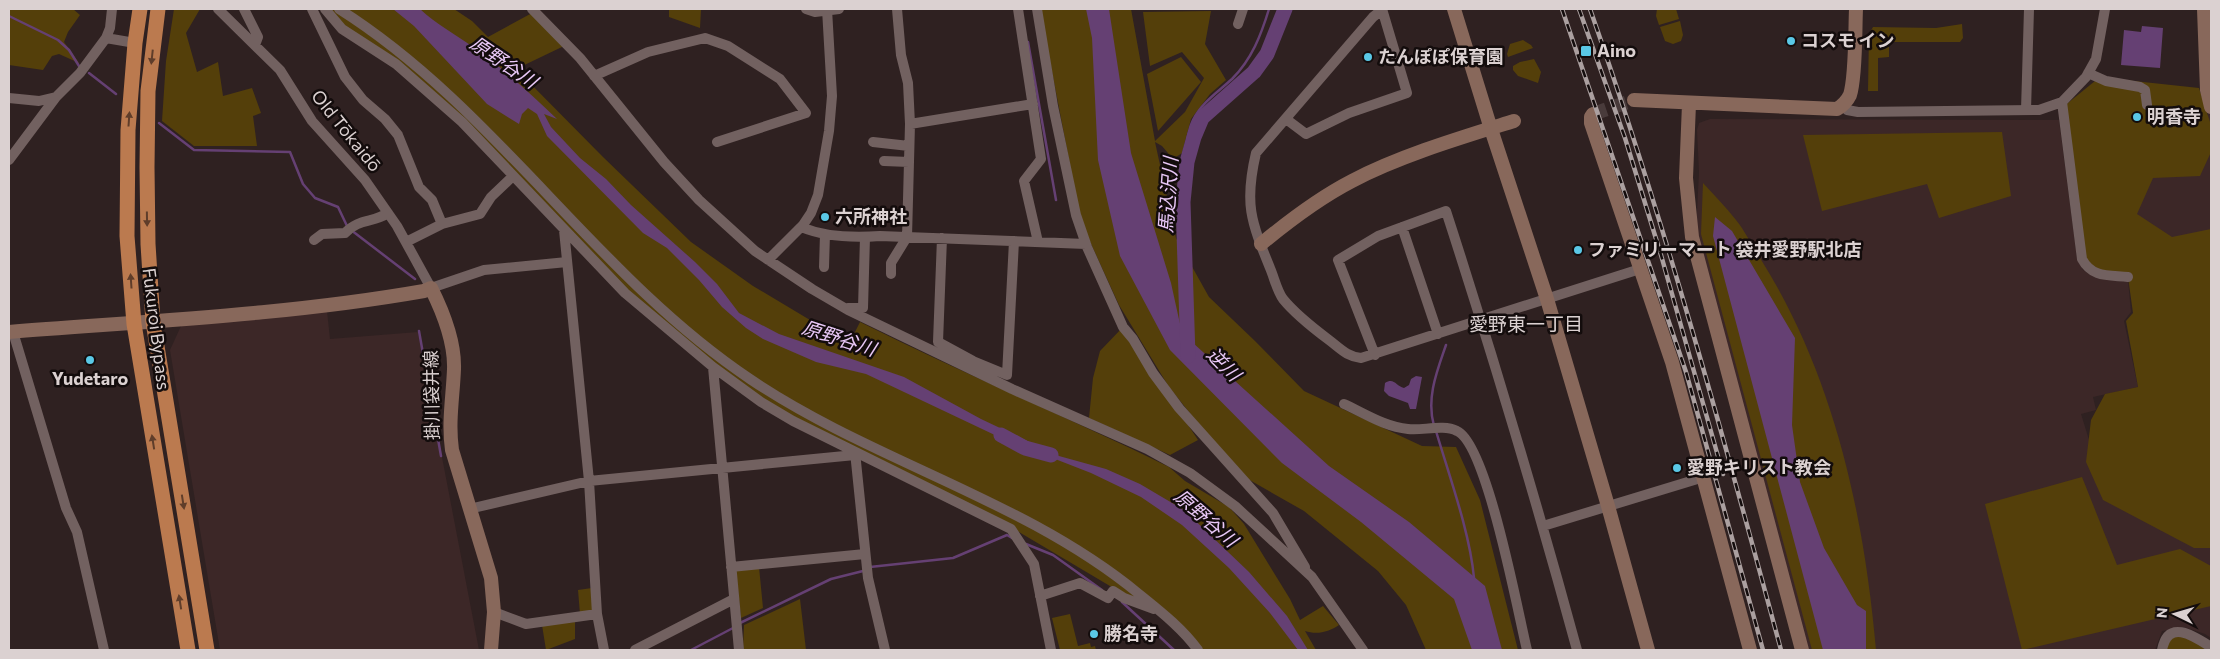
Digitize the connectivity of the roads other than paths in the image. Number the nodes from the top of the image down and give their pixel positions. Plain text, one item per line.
1 (112, 9) edge
2 (140, 9) edge
3 (158, 9) edge
4 (218, 9) edge
5 (244, 9) edge
6 (312, 9) edge
7 (325, 9) edge
8 (338, 9) edge
9 (532, 9) edge
10 (806, 9) edge
11 (838, 9) edge
12 (897, 9) edge
13 (1018, 9) edge
14 (1037, 9) edge
15 (1243, 9) edge
16 (1383, 9) edge
17 (1454, 9) edge
18 (1856, 9) edge
19 (2028, 9) edge
20 (2105, 9) edge
21 (2204, 9) edge
22 (827, 10) edge
23 (1238, 24) dead end
24 (106, 38) junction
25 (135, 42) junction
26 (255, 45) junction
27 (2088, 73) junction
28 (594, 76) junction
29 (56, 97) junction
30 (9, 98) edge
31 (1634, 100) tunnel mouth
32 (2062, 102) junction
33 (1033, 104) junction
34 (1689, 104) junction
35 (1843, 105) junction
36 (2147, 105) dead end
37 (2211, 107) edge
38 (2026, 110) junction
39 (1593, 114) dead end
40 (1286, 119) junction
41 (1514, 121) dead end
42 (910, 124) junction
43 (1491, 129) junction
44 (717, 142) dead end
45 (872, 142) dead end
46 (909, 146) junction
47 (9, 160) edge
48 (884, 161) dead end
49 (909, 162) junction
50 (513, 176) junction
51 (388, 213) junction
52 (442, 224) junction
53 (1402, 226) junction
54 (801, 227) junction
55 (564, 230) junction
56 (825, 234) junction
57 (865, 237) junction
58 (907, 237) junction
59 (942, 238) junction
60 (314, 240) dead end
61 (1014, 241) junction
62 (406, 242) junction
63 (1038, 242) junction
64 (1086, 244) junction
65 (1261, 244) junction
66 (768, 260) junction
67 (567, 262) junction
68 (824, 267) dead end
69 (1640, 269) junction
70 (891, 274) dead end
71 (2128, 277) dead end
72 (431, 288) junction
73 (1548, 299) junction
74 (844, 308) junction
75 (1482, 320) junction
76 (153, 322) junction
77 (134, 324) junction
78 (11, 332) edge
79 (1438, 334) junction
80 (1375, 355) junction
81 (713, 366) junction
82 (1344, 404) dead end
83 (855, 453) junction
84 (721, 468) junction
85 (1704, 477) junction
86 (589, 481) junction
87 (1608, 506) junction
88 (469, 509) junction
89 (1543, 526) junction
90 (865, 554) junction
91 (731, 567) junction
92 (1312, 577) junction
93 (1040, 596) junction
94 (734, 599) junction
95 (1160, 610) junction
96 (494, 612) junction
97 (598, 614) junction
98 (1176, 626) junction
99 (2211, 647) edge
100 (104, 650) edge
101 (188, 650) edge
102 (207, 650) edge
103 (491, 650) edge
104 (604, 650) edge
105 (635, 650) edge
106 (739, 650) edge
107 (885, 650) edge
108 (1051, 650) edge
109 (1189, 650) edge
110 (1198, 650) edge
111 (1363, 650) edge
112 (1527, 650) edge
113 (1577, 650) edge
114 (1648, 650) edge
115 (1750, 650) edge
116 (1802, 650) edge
117 (2162, 650) edge

1 - 24 street
2 - 25 highway, Fukuroi Bypass
3 -> 76 highway, Fukuroi Bypass
4 - 26 street, Old Tōkaidō
5 - 26 street
6 - 52 street
7 - 50 street
8 - 95 street
9 - 28 street
10 - 22 street
11 - 22 street
12 - 42 street
13 - 33 street
14 - 64 street
15 - 23 street
16 - 40 street
16 - 40 street
17 - 43 street
18 - 35 street
19 - 38 street
20 - 27 street
21 - 37 street
22 - 54 street
24 - 25 street
24 - 29 street
77 -> 25 highway, Fukuroi Bypass
26 - 51 street, Old Tōkaidō
27 - 32 street
27 - 36 street
28 - 44 street
28 - 66 street
29 - 30 street
29 - 47 street
31 - 34 street
32 - 38 street
32 - 71 street
33 - 42 street
33 - 63 street
34 - 35 street
34 - 116 street
35 - 38 street
39 - 69 street
40 - 65 street
41 - 43 street
42 - 46 street
43 - 65 street
43 - 73 street
45 - 46 street
46 - 49 street
48 - 49 street
49 - 58 street
50 - 52 street
50 - 55 street
51 - 60 street
51 - 62 street, Old Tōkaidō
52 - 62 street
53 - 75 street
53 - 79 street
53 - 80 street
54 - 56 street
54 - 66 street
55 - 67 street
55 - 81 street
56 - 57 street
56 - 68 street
57 - 58 street
57 - 74 street
58 - 59 street
58 - 70 street
59 - 61 street
59 - 61 street
61 - 63 street
62 - 72 street, Old Tōkaidō
63 - 64 street
64 - 92 street
65 - 80 street
66 - 74 street
67 - 72 street
67 - 86 street
69 - 73 street
69 - 85 street
72 - 76 street
72 - 88 street, 掛川袋井線
73 - 75 street
73 - 87 street
74 - 92 street
75 - 79 street
75 - 89 street
76 - 77 street
76 -> 102 highway, Fukuroi Bypass
77 - 78 street
101 -> 77 highway, Fukuroi Bypass
78 - 100 street
79 - 80 street
81 - 83 street
81 - 84 street
82 - 112 street
83 - 84 street
83 - 90 street
83 - 93 street
84 - 86 street
84 - 91 street
85 - 87 street
85 - 115 street
86 - 88 street
86 - 97 street
87 - 89 street
87 - 114 street
88 - 96 street, 掛川袋井線
89 - 113 street
90 - 91 street
90 - 107 street
91 - 94 street
92 - 111 street
93 - 95 street
93 - 108 street
94 - 105 street
94 - 106 street
95 - 98 street
96 - 97 street
96 - 103 street, 掛川袋井線
97 - 104 street
98 - 109 street
98 - 110 street
99 - 117 street

